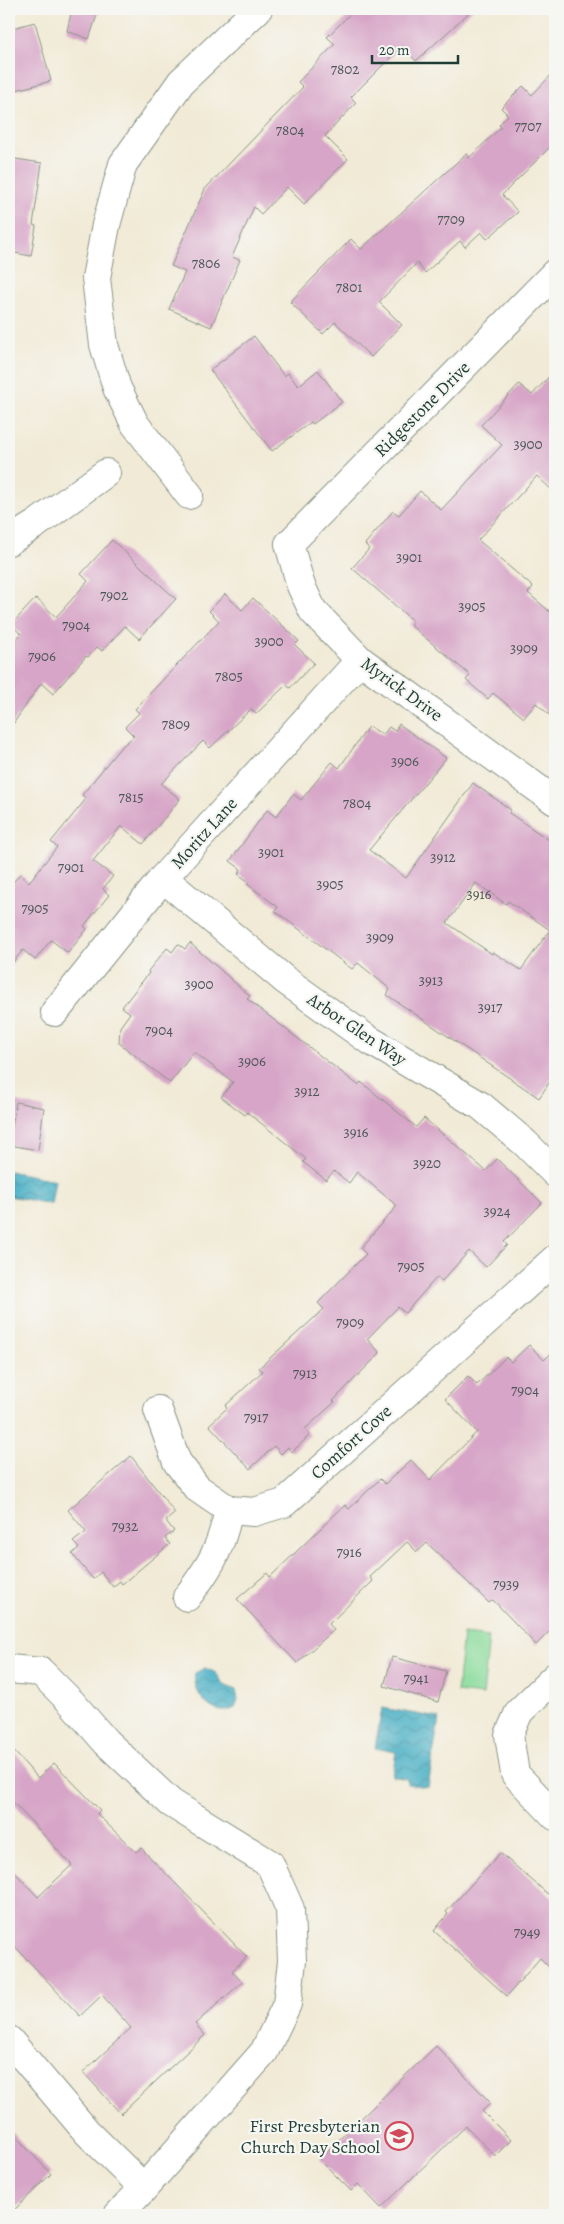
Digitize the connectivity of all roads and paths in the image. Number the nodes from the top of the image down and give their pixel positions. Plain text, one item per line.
1 (258, 9) edge
2 (550, 290) edge
3 (106, 473) dead end
4 (189, 494) dead end
5 (9, 541) edge
6 (289, 544) joint
7 (360, 660) junction
8 (555, 801) edge
9 (163, 878) junction
10 (55, 1012) dead end
11 (555, 1173) edge
12 (555, 1259) edge
13 (158, 1410) dead end
14 (229, 1510) junction
15 (187, 1597) dead end
16 (9, 1669) edge
17 (555, 1677) edge
18 (555, 1816) edge
19 (9, 2040) edge
20 (144, 2188) junction
21 (118, 2215) edge

1 - 4 street
2 - 6 street, Ridgestone Drive
3 - 5 street
6 - 7 street, Myrick Drive
7 - 8 street, Myrick Drive
7 - 9 street, Moritz Lane
9 - 10 street, Moritz Lane
9 - 11 street, Arbor Glen Way
12 - 14 street, Comfort Cove
13 - 14 street, Comfort Cove
14 - 15 street
16 - 20 street
17 - 18 street
19 - 20 street
20 - 21 street

